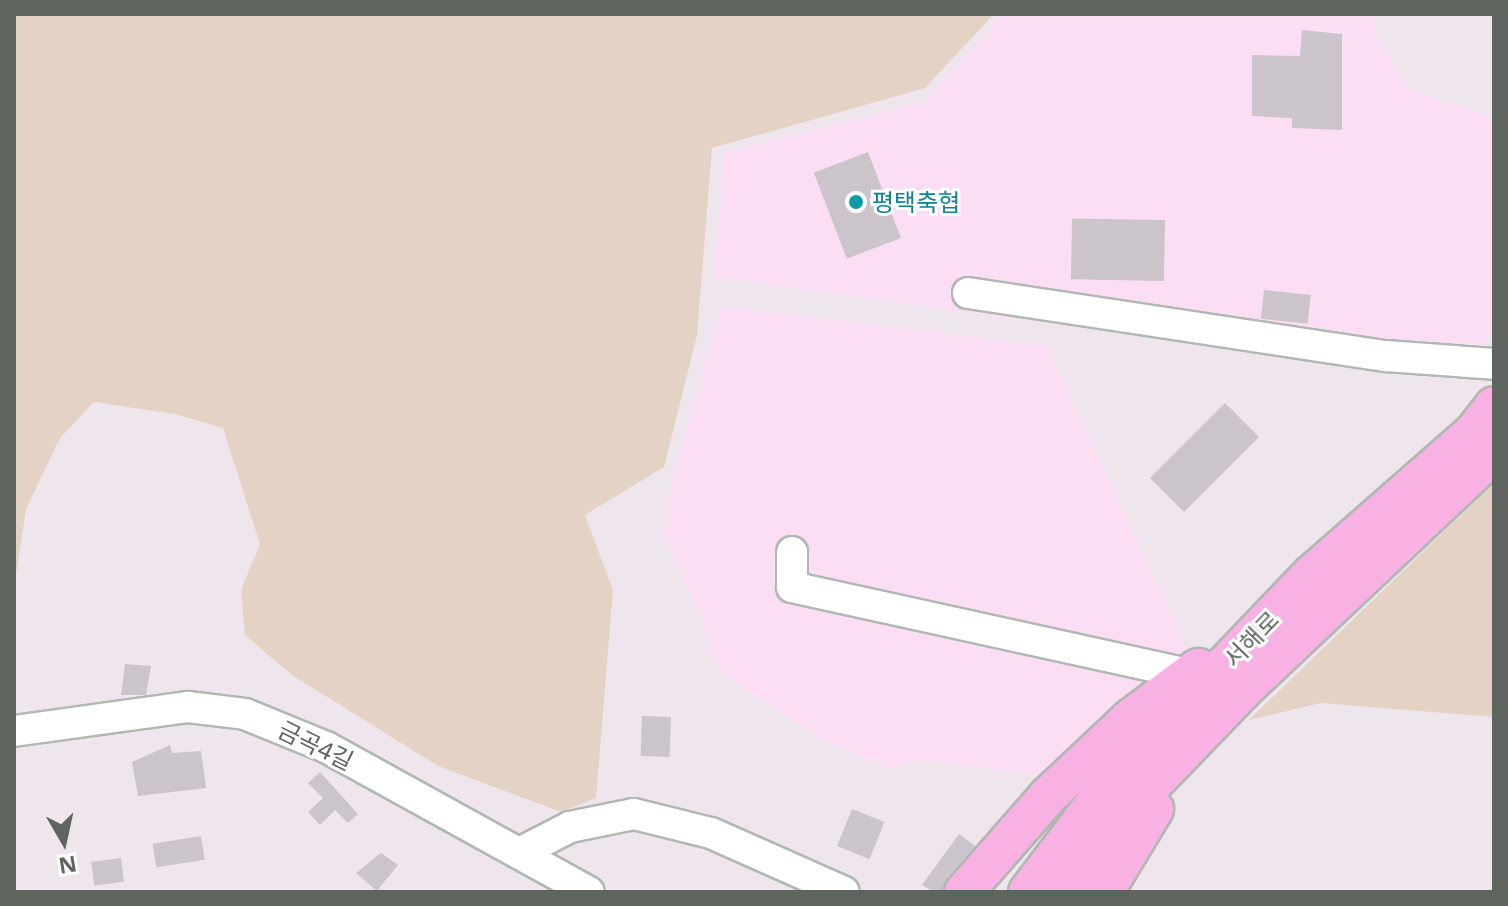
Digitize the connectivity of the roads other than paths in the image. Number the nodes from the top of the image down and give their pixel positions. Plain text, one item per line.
1 (968, 293) dead end
2 (1494, 364) edge
3 (1494, 406) edge
4 (1494, 453) edge
5 (792, 552) dead end
6 (1253, 637) junction
7 (1187, 674) junction
8 (14, 731) edge
9 (1194, 741) junction
10 (519, 853) junction
11 (589, 892) edge
12 (844, 892) edge
13 (964, 892) edge
14 (1028, 892) edge
15 (1063, 892) edge
16 (1104, 892) edge

1 - 2 street
3 - 6 main road, 서해로
4 - 9 main road, 서해로
5 - 7 street
6 - 7 main road
6 - 14 main road, 서해로
7 - 13 main road
8 - 10 street, 금곡4길
9 - 15 main road, 서해로
9 - 16 main road
10 - 11 street, 금곡4길
10 - 12 street

